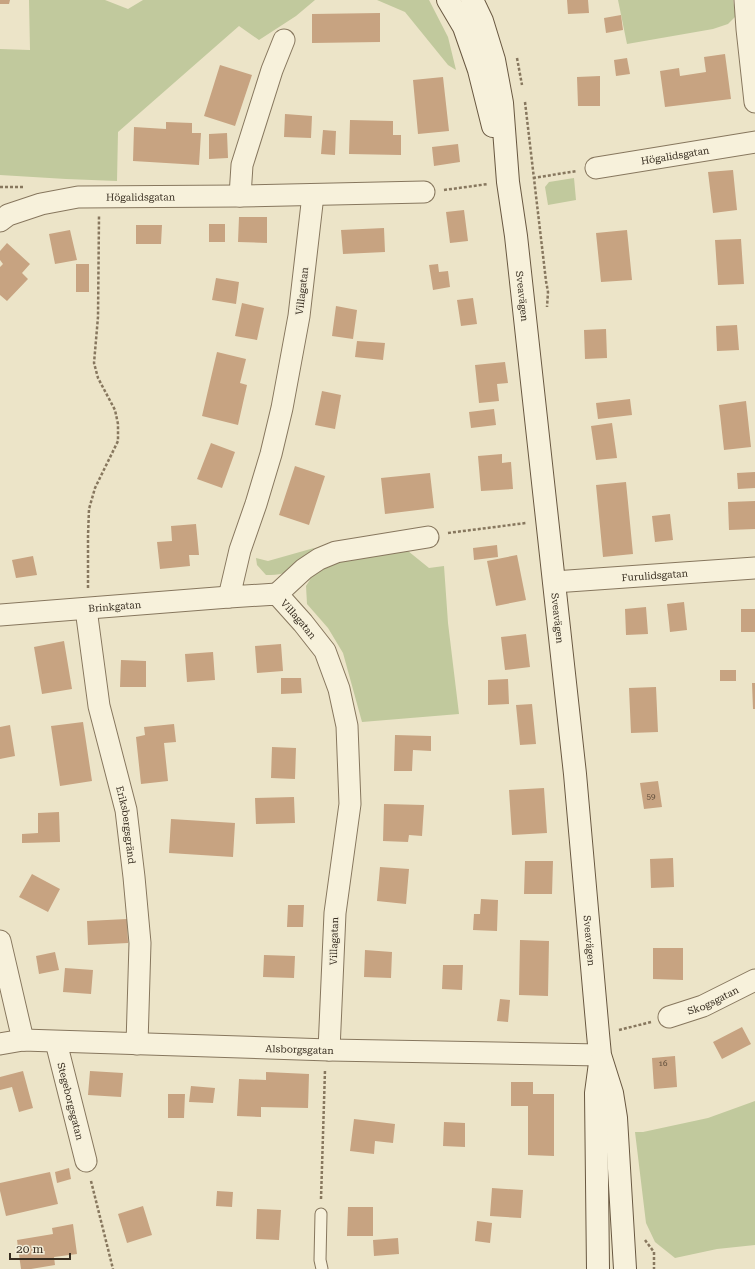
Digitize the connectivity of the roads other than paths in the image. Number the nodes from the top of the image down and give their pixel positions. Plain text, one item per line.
1 (448, 0) edge
2 (472, 0) edge
3 (745, 0) edge
4 (284, 40) dead end
5 (755, 102) edge
6 (755, 142) edge
7 (596, 168) dead end
8 (508, 182) junction
9 (424, 192) dead end
10 (313, 195) junction
11 (240, 196) junction
12 (0, 221) edge
13 (428, 537) road end
14 (755, 568) edge
15 (554, 582) junction
16 (277, 594) junction
17 (229, 597) junction
18 (88, 609) junction
19 (0, 615) edge
20 (0, 942) edge
21 (755, 980) edge
22 (669, 1017) road end
23 (23, 1040) junction
24 (56, 1042) junction
25 (0, 1044) edge
26 (137, 1044) junction
27 (327, 1050) junction
28 (600, 1055) junction
29 (86, 1161) road end
30 (321, 1214) road end
31 (322, 1269) edge
32 (598, 1269) edge
33 (625, 1269) edge

1 - 8 main road, Sveavägen
2 - 8 main road, Sveavägen
3 - 5 street
4 - 11 street
6 - 7 street, Högalidsgatan
8 - 15 main road, Sveavägen
9 - 10 street, Högalidsgatan
10 - 11 street, Högalidsgatan
10 - 17 street, Villagatan
11 - 12 street, Högalidsgatan
13 - 16 street
14 - 15 street, Furulidsgatan
15 - 28 main road, Sveavägen
16 - 17 street, Villagatan
16 - 27 street, Villagatan
17 - 18 street, Brinkgatan
18 - 19 street, Brinkgatan
18 - 26 street, Eriksbergsgränd
20 - 23 street
21 - 22 street, Skogsgatan
23 - 24 street, Alsborgsgatan
23 - 25 street, Alsborgsgatan
24 - 26 street, Alsborgsgatan
24 - 29 street, Stegeborgsgatan
26 - 27 street, Alsborgsgatan
27 - 28 street, Alsborgsgatan
28 - 32 main road, Sveavägen
28 - 33 main road, Sveavägen
30 - 31 lane

